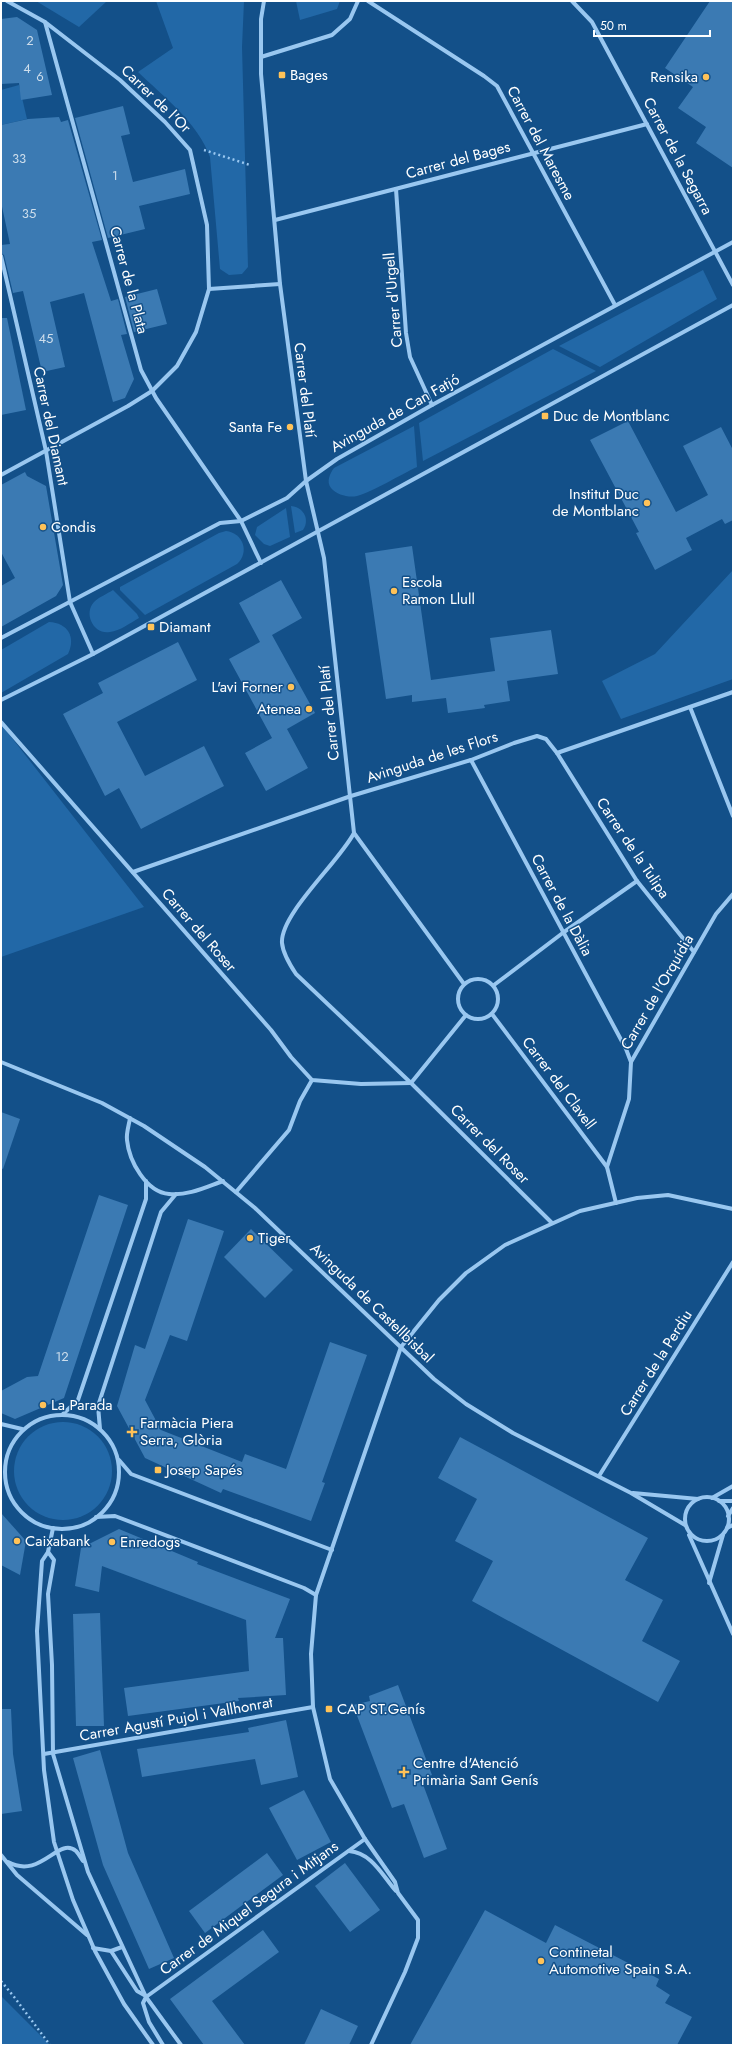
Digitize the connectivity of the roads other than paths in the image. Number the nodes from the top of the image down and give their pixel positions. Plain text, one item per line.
1 (7, 1) edge
2 (264, 1) edge
3 (358, 1) edge
4 (368, 1) edge
5 (572, 1) edge
6 (45, 22) junction
7 (261, 57) junction
8 (647, 124) junction
9 (532, 153) junction
10 (396, 189) junction
11 (275, 220) junction
12 (733, 242) edge
13 (714, 251) junction
14 (1, 256) edge
15 (280, 284) junction
16 (733, 285) edge
17 (209, 289) junction
18 (615, 305) junction
19 (733, 306) edge
20 (152, 391) junction
21 (432, 405) junction
22 (46, 451) junction
23 (1, 475) edge
24 (306, 481) junction
25 (241, 521) junction
26 (318, 532) junction
27 (261, 563) junction
28 (70, 602) junction
29 (1, 638) edge
30 (93, 654) junction
31 (733, 692) edge
32 (1, 700) edge
33 (690, 707) junction
34 (1, 722) edge
35 (557, 753) junction
36 (471, 760) junction
37 (351, 796) junction
38 (733, 816) edge
39 (354, 833) junction
40 (133, 872) junction
41 (637, 881) junction
42 (733, 894) edge
43 (564, 932) junction
44 (694, 952) junction
45 (464, 984) junction
46 (494, 986) junction
47 (492, 1014) junction
48 (466, 1015) junction
49 (1, 1062) edge
50 (631, 1062) junction
51 (312, 1080) junction
52 (411, 1083) junction
53 (130, 1118) junction
54 (607, 1167) junction
55 (146, 1181) junction
56 (223, 1181) junction
57 (236, 1192) junction
58 (176, 1194) junction
59 (616, 1202) junction
60 (733, 1209) edge
61 (552, 1223) junction
62 (733, 1262) edge
63 (401, 1348) junction
64 (63, 1414) junction
65 (1, 1424) edge
66 (22, 1429) junction
67 (100, 1430) junction
68 (118, 1460) junction
69 (1, 1476) edge
70 (599, 1476) junction
71 (6, 1481) junction
72 (733, 1486) edge
73 (630, 1493) junction
74 (712, 1498) junction
75 (699, 1499) junction
76 (719, 1501) junction
77 (733, 1501) edge
78 (733, 1508) edge
79 (728, 1516) junction
80 (95, 1517) junction
81 (733, 1525) edge
82 (685, 1526) junction
83 (53, 1528) junction
84 (727, 1528) junction
85 (688, 1532) junction
86 (723, 1535) junction
87 (332, 1550) junction
88 (48, 1552) junction
89 (709, 1583) junction
90 (316, 1595) junction
91 (733, 1634) edge
92 (313, 1707) junction
93 (44, 1754) junction
94 (53, 1754) junction
95 (365, 1839) junction
96 (57, 1850) junction
97 (350, 1851) junction
98 (1, 1855) edge
99 (6, 1860) junction
100 (85, 1865) junction
101 (398, 1893) junction
102 (88, 1936) junction
103 (122, 1947) junction
104 (93, 1948) junction
105 (111, 1950) junction
106 (146, 1997) junction
107 (153, 2045) edge
108 (163, 2045) edge
109 (181, 2045) edge
110 (371, 2045) edge

1 - 6 street, Carrer de l'Or
2 - 7 street, Carrer del Platí
3 - 7 street
4 - 9 street, Carrer del Maresme
5 - 8 street, Carrer de la Segarra
6 - 17 street, Carrer de l'Or
6 - 20 street, Carrer de la Plata
7 - 11 street, Carrer del Platí
8 - 9 street, Carrer del Bages
8 - 13 street, Carrer de la Segarra
9 - 10 street, Carrer del Bages
9 - 18 street, Carrer del Maresme
10 - 11 street, Carrer del Bages
10 - 21 street, Carrer d'Urgell
11 - 15 street, Carrer del Platí
12 - 13 street, Avinguda de Can Fatjó
13 - 16 street, Carrer de la Segarra
13 - 18 street, Avinguda de Can Fatjó
14 - 22 street, Carrer del Diamant
15 - 17 street
15 - 24 street, Carrer del Platí
17 - 20 street, Carrer de l'Or
18 - 21 street, Avinguda de Can Fatjó
19 - 26 street
20 - 22 street, Carrer de l'Or
20 - 25 street, Carrer de la Plata
21 - 24 street, Avinguda de Can Fatjó
22 - 23 street, Carrer de l'Or
22 - 28 street, Carrer del Diamant
24 - 25 street, Avinguda de Can Fatjó
24 - 26 street, Carrer del Platí
25 - 27 street, Carrer de la Plata
25 - 28 street, Avinguda de Can Fatjó
26 - 27 street
26 - 37 street, Carrer del Platí
27 - 30 street
28 - 29 street, Avinguda de Can Fatjó
28 - 30 street
30 - 32 street
31 - 33 street
33 - 35 street
33 - 38 street
34 - 40 street, Carrer del Roser
35 - 36 street, Avinguda de les Flors
35 - 41 street, Carrer de la Tulipa
36 - 37 street, Avinguda de les Flors
36 - 43 street, Carrer de la Dàlia
37 - 39 street, Carrer del Platí
37 - 40 street, Avinguda de les Flors
39 - 45 street
39 - 52 street, Carrer del Roser
40 - 51 street, Carrer del Roser
41 - 43 street
41 - 44 street, Carrer de la Tulipa
42 - 44 street, Carrer de l'Orquídia
43 - 46 street
43 - 50 street, Carrer de la Dàlia
44 - 50 street, Carrer de l'Orquídia
45 - 46 street
45 - 48 street
46 - 47 street
47 - 48 street
47 - 54 street, Carrer del Clavell
48 - 52 street
49 - 53 street, Avinguda de Castellbisbal
50 - 54 street, Carrer de l'Orquídia
51 - 52 street
51 - 57 street
52 - 61 street, Carrer del Roser
53 - 55 street
53 - 56 street, Avinguda de Castellbisbal
54 - 59 street
55 - 58 street
55 - 64 street
56 - 57 street, Avinguda de Castellbisbal
56 - 58 street
57 - 63 street, Avinguda de Castellbisbal
58 - 67 street
59 - 60 street
59 - 61 street
61 - 63 street
62 - 70 street, Carrer de la Perdiu
63 - 70 street, Avinguda de Castellbisbal
63 - 87 street
64 - 66 street
64 - 67 street
65 - 66 street
66 - 71 street
67 - 68 street
68 - 80 street
68 - 87 street
69 - 71 street
70 - 73 street, Avinguda de Castellbisbal
71 - 83 street
72 - 74 street
73 - 75 street, Avinguda de Castellbisbal
73 - 82 street, Avinguda de Castellbisbal
74 - 75 street
74 - 76 street
75 - 82 street
76 - 77 street
76 - 79 street
78 - 79 street
79 - 84 street
80 - 83 street
80 - 90 street
81 - 84 street
82 - 85 street
83 - 88 street
84 - 86 street
85 - 86 street
85 - 89 street
86 - 89 street
87 - 90 street
88 - 93 street
88 - 94 street
89 - 91 street
90 - 92 street
92 - 94 street, Carrer Agustí Pujol i Vallhonrat
92 - 95 street
93 - 94 street, Carrer Agustí Pujol i Vallhonrat
93 - 96 street
94 - 100 street
95 - 97 street, Carrer de Miquel Segura i Mitjans
95 - 101 street
96 - 99 street
96 - 100 street
96 - 102 street
97 - 101 street
97 - 106 street, Carrer de Miquel Segura i Mitjans
98 - 99 street
99 - 102 street
100 - 103 street
101 - 110 street
102 - 104 street
103 - 105 street
103 - 106 street
104 - 105 street
104 - 107 street
105 - 106 street
106 - 108 street
106 - 109 street

